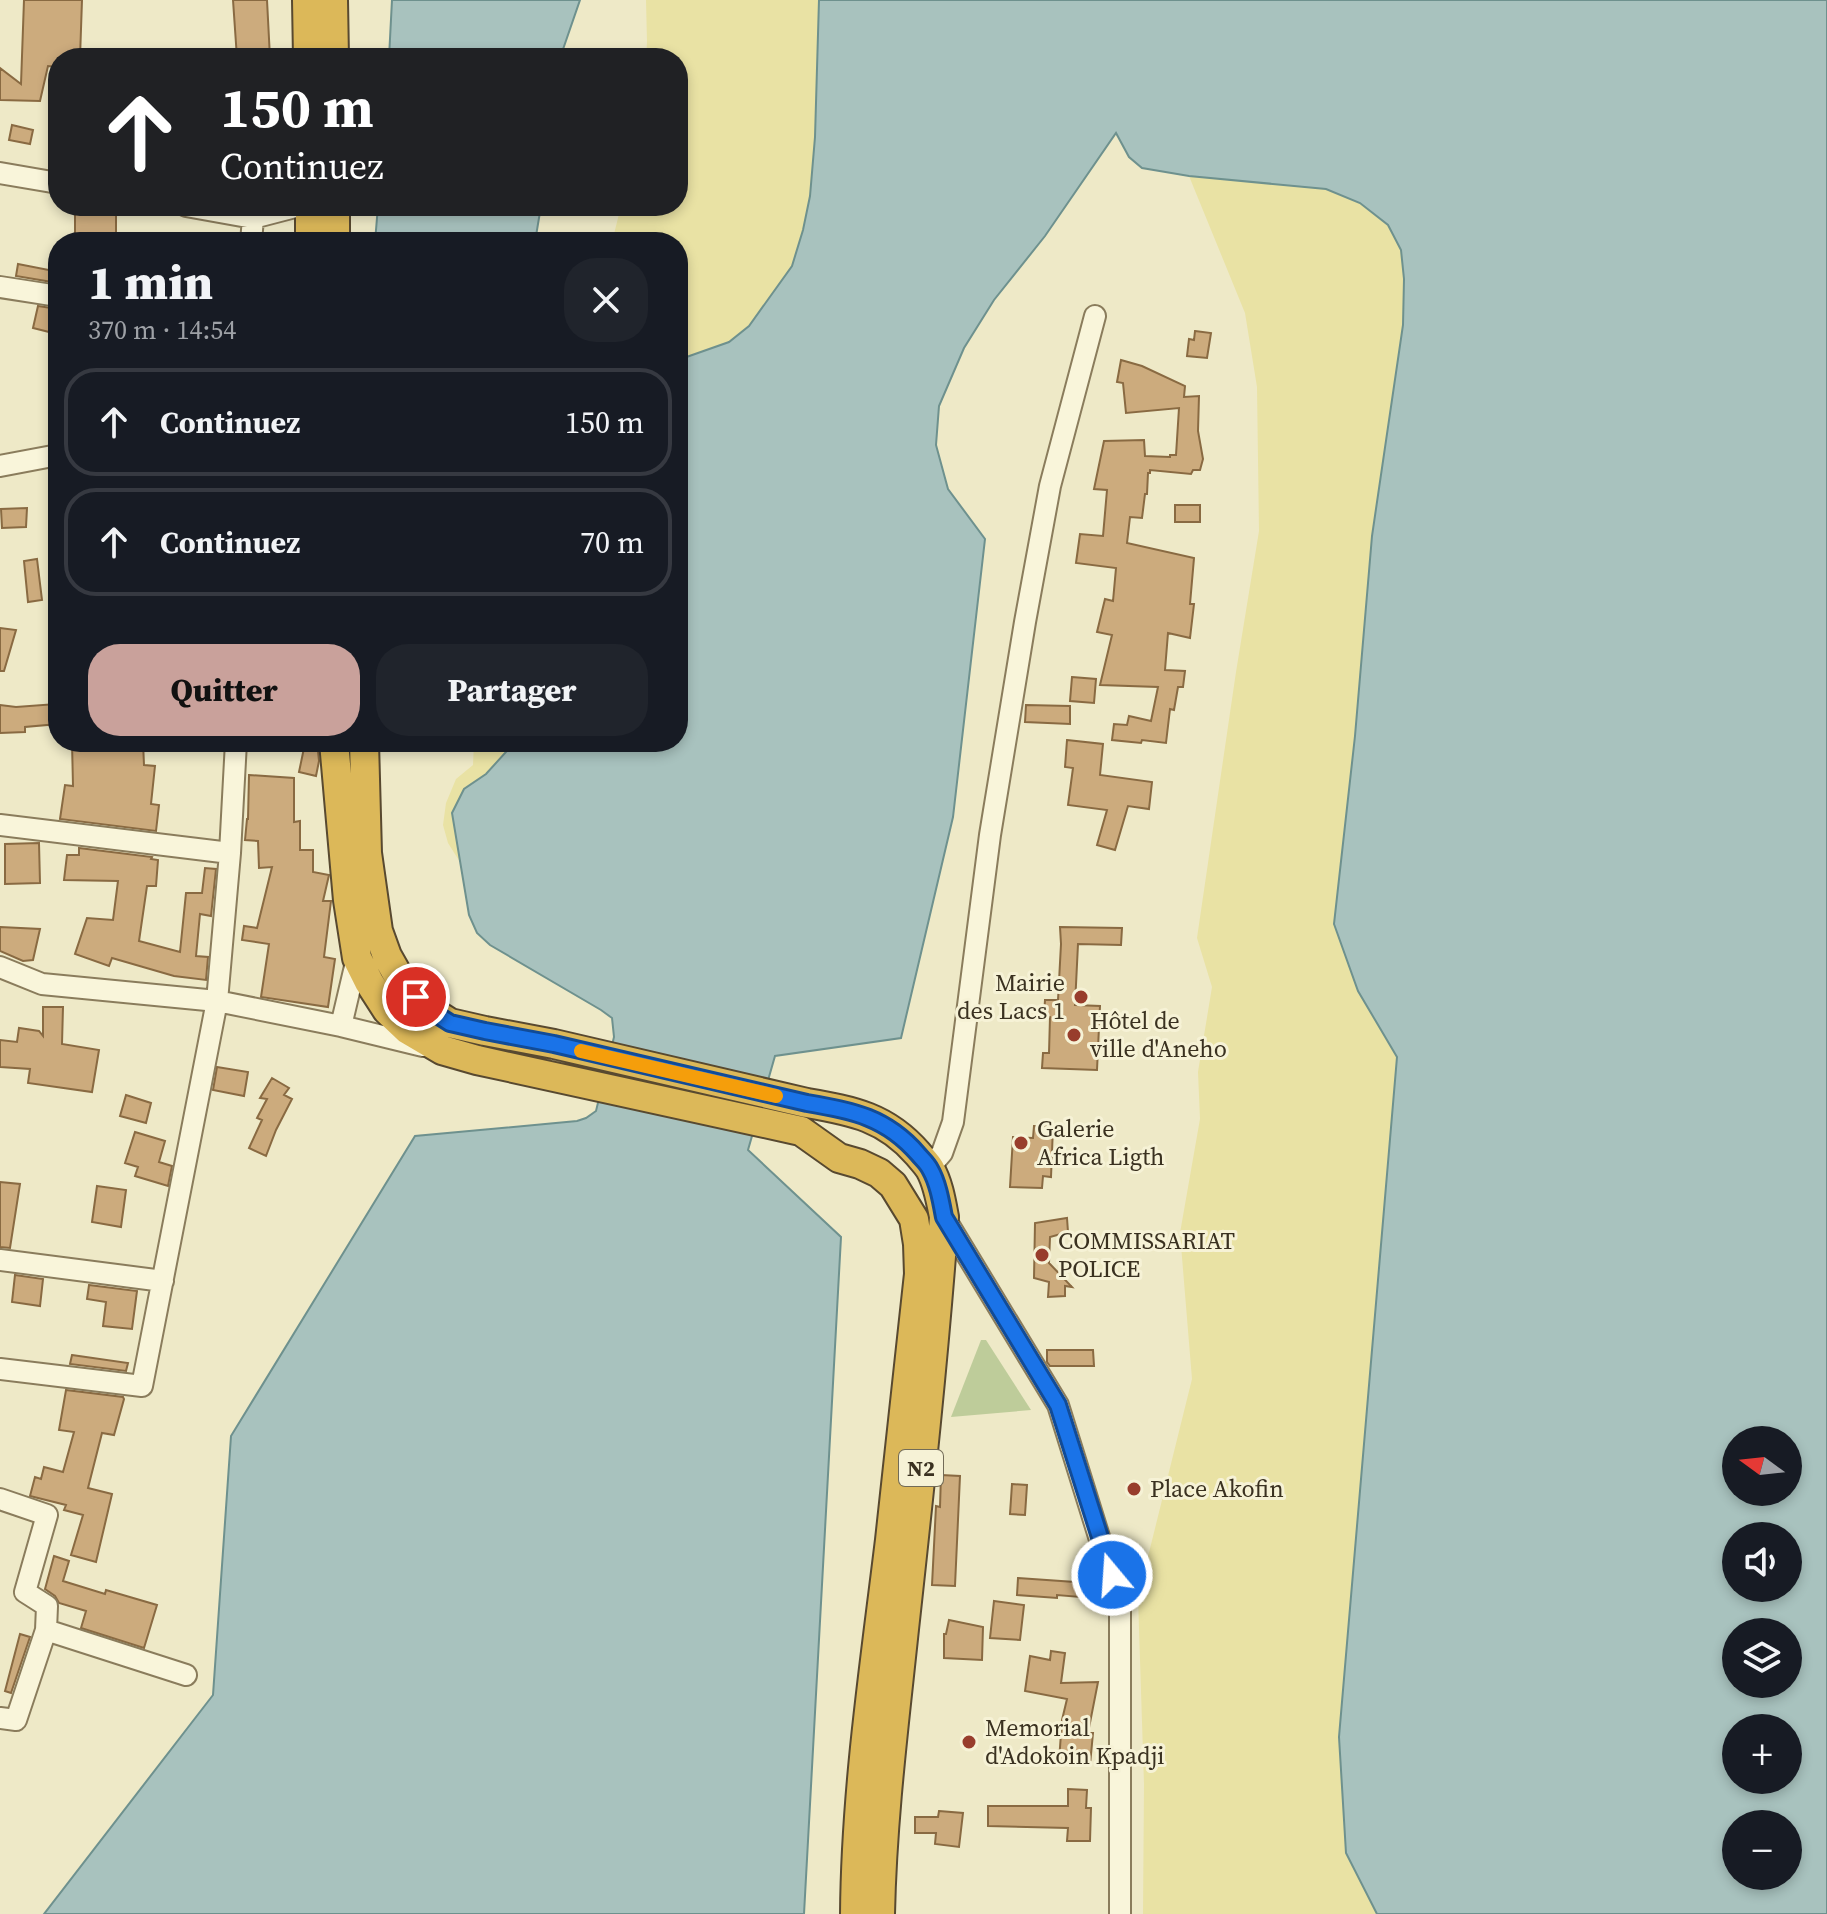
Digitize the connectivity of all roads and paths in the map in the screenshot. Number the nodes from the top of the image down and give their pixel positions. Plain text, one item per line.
1 (307, 0) edge
2 (333, 0) edge
3 (308, 48) edge
4 (334, 48) edge
5 (0, 173) edge
6 (48, 181) edge
7 (242, 216) edge
8 (261, 216) edge
9 (253, 218) junction
10 (252, 232) edge
11 (0, 287) edge
12 (48, 294) edge
13 (1095, 316) dead end
14 (48, 457) edge
15 (0, 466) edge
16 (235, 752) edge
17 (335, 752) edge
18 (364, 752) edge
19 (0, 825) edge
20 (230, 853) junction
21 (357, 958) junction
22 (0, 967) edge
23 (217, 1001) junction
24 (341, 1026) junction
25 (442, 1050) junction
26 (929, 1168) junction
27 (944, 1217) junction
28 (0, 1260) edge
29 (163, 1281) junction
30 (0, 1369) edge
31 (0, 1499) edge
32 (46, 1630) junction
33 (186, 1675) dead end
34 (0, 1718) edge
35 (855, 1914) edge
36 (880, 1914) edge
37 (1120, 1914) edge

1 - 3 highway
2 - 4 highway
5 - 6 street
7 - 9 street
8 - 9 street
9 - 10 street
11 - 12 street
13 - 26 street
14 - 15 street
16 - 20 street
17 - 21 highway, N2
18 - 26 highway, N2
19 - 20 street
20 - 23 street
21 - 24 street
21 - 25 highway, N2
22 - 23 street
23 - 24 street
23 - 29 street
24 - 25 street
25 - 35 highway, N2
26 - 27 highway, N2
27 - 36 highway, N2
27 - 37 street
28 - 29 street
29 - 30 street
31 - 32 street
32 - 33 street
32 - 34 street

